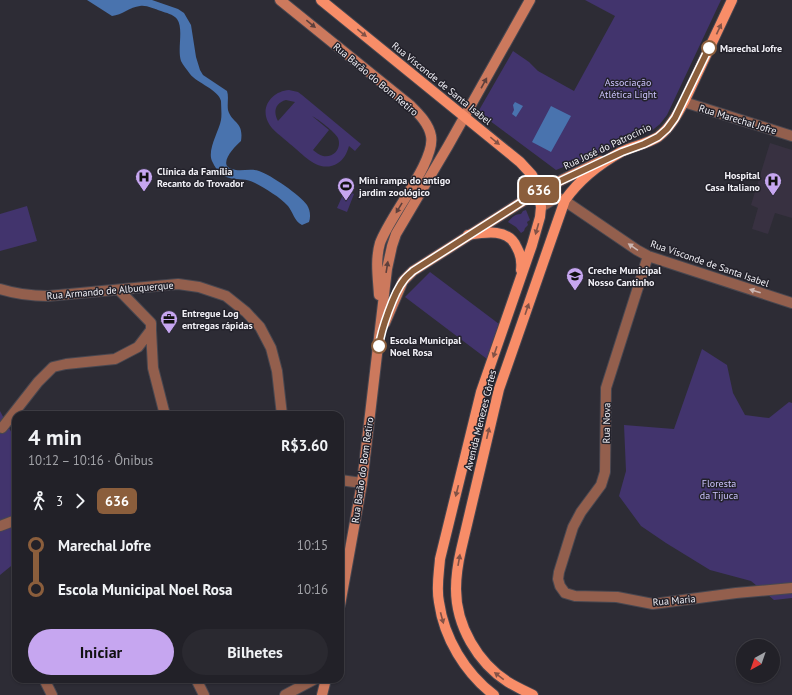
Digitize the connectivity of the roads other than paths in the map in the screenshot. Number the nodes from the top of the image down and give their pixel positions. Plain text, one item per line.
1 (280, 0) edge
2 (321, 0) edge
3 (530, 0) edge
4 (732, 0) edge
5 (684, 102) junction
6 (465, 116) junction
7 (792, 136) edge
8 (622, 152) junction
9 (539, 191) junction
10 (566, 200) junction
11 (541, 207) junction
12 (468, 235) junction
13 (648, 256) junction
14 (519, 282) junction
15 (0, 289) edge
16 (119, 290) junction
17 (792, 303) edge
18 (151, 330) junction
19 (380, 334) junction
20 (15, 411) edge
21 (163, 411) edge
22 (282, 411) edge
23 (12, 415) edge
24 (2, 428) dead end
25 (344, 481) edge
26 (362, 483) junction
27 (12, 522) edge
28 (0, 526) edge
29 (344, 583) edge
30 (560, 586) joint
31 (792, 588) edge
32 (46, 683) edge
33 (198, 683) edge
34 (308, 683) edge
35 (325, 683) edge
36 (52, 695) edge
37 (204, 695) edge
38 (285, 695) edge
39 (322, 695) edge
40 (494, 695) edge
41 (533, 695) edge

1 -> 19 main road, Rua Barão do Bom Retiro
2 -> 6 main road, Rua Visconde de Santa Isabel
6 -> 3 main road, Rua Barão do Bom Retiro
5 -> 4 main road, Rua José do Patrocínio
5 - 7 street, Rua Marechal Jofre
5 - 8 main road, Rua José do Patrocínio
6 -> 9 main road, Rua Visconde de Santa Isabel
19 -> 6 main road, Rua Barão do Bom Retiro
8 - 9 main road, Rua José do Patrocínio
8 - 10 main road, Avenida Menezes Côrtes
9 - 11 main road, Avenida Menezes Côrtes
9 - 12 main road, Rua José do Patrocínio
10 - 11 street
13 -> 10 street, Rua Visconde de Santa Isabel
41 -> 10 main road, Avenida Menezes Côrtes
11 -> 14 main road, Avenida Menezes Côrtes
12 - 14 main road
12 - 19 main road, Rua José do Patrocínio
17 -> 13 street, Rua Visconde de Santa Isabel
13 - 30 street, Rua Nova
14 -> 40 main road, Avenida Menezes Côrtes
15 - 16 street, Rua Armando de Albuquerque
16 - 18 street
16 - 22 street, Rua Armando de Albuquerque
18 - 20 street
18 - 21 street
19 - 26 main road, Rua Barão do Bom Retiro
23 - 24 street
25 - 26 street
26 - 29 main road, Rua Barão do Bom Retiro
27 - 28 street
30 - 31 street, Rua Maria
32 - 36 street
33 - 37 street
34 - 38 street
35 - 39 main road

